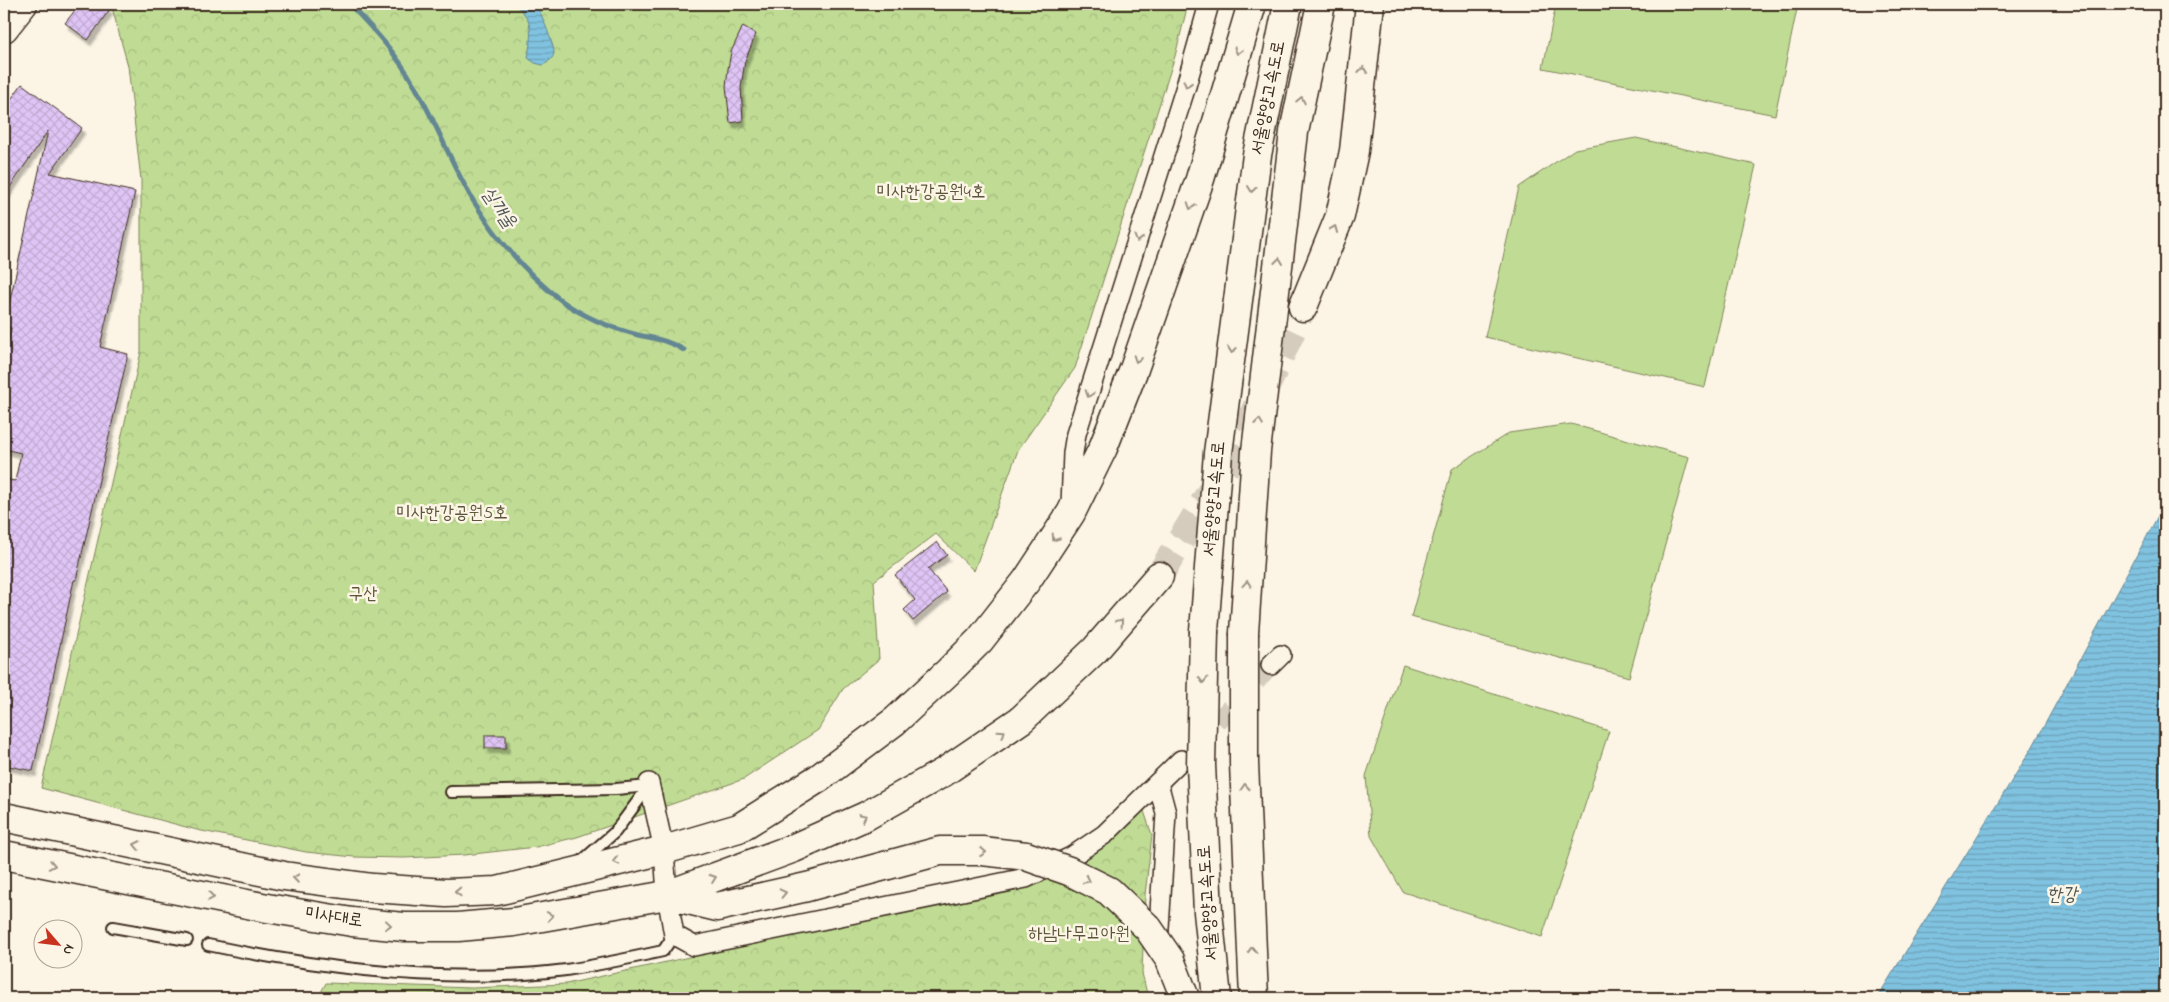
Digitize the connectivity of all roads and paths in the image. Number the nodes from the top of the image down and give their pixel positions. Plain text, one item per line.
1 (23, 4) edge
2 (1209, 4) edge
3 (1252, 4) edge
4 (1288, 4) edge
5 (1321, 4) edge
6 (1370, 4) edge
7 (4, 28) edge
8 (1302, 307) tunnel mouth
9 (1071, 513) junction
10 (1159, 576) tunnel mouth
11 (1181, 760) dead end
12 (1158, 783) junction
13 (649, 785) junction
14 (451, 792) dead end
15 (4, 816) edge
16 (664, 850) junction
17 (4, 855) edge
18 (555, 876) junction
19 (667, 895) junction
20 (113, 926) dead end
21 (674, 935) junction
22 (187, 940) dead end
23 (208, 944) dead end
24 (1157, 964) dead end
25 (1185, 998) edge
26 (1217, 998) edge
27 (1254, 998) edge

1 - 7 main road
2 -> 9 street
3 -> 9 main road, 미사대로
4 -> 26 main road, 서울양양고속도로, bridge
27 -> 5 main road, 서울양양고속도로, bridge
8 -> 6 main road
9 -> 16 main road, 미사대로
19 -> 10 main road
11 - 12 street
12 - 21 street
12 - 24 street
13 - 14 lane
13 - 16 street
13 - 18 lane
18 -> 15 main road, 미사대로
16 -> 18 main road, 미사대로
16 - 19 street
17 -> 19 main road, 미사대로
19 - 21 street
19 -> 25 main road, bridge
20 - 22 lane
21 - 23 lane

